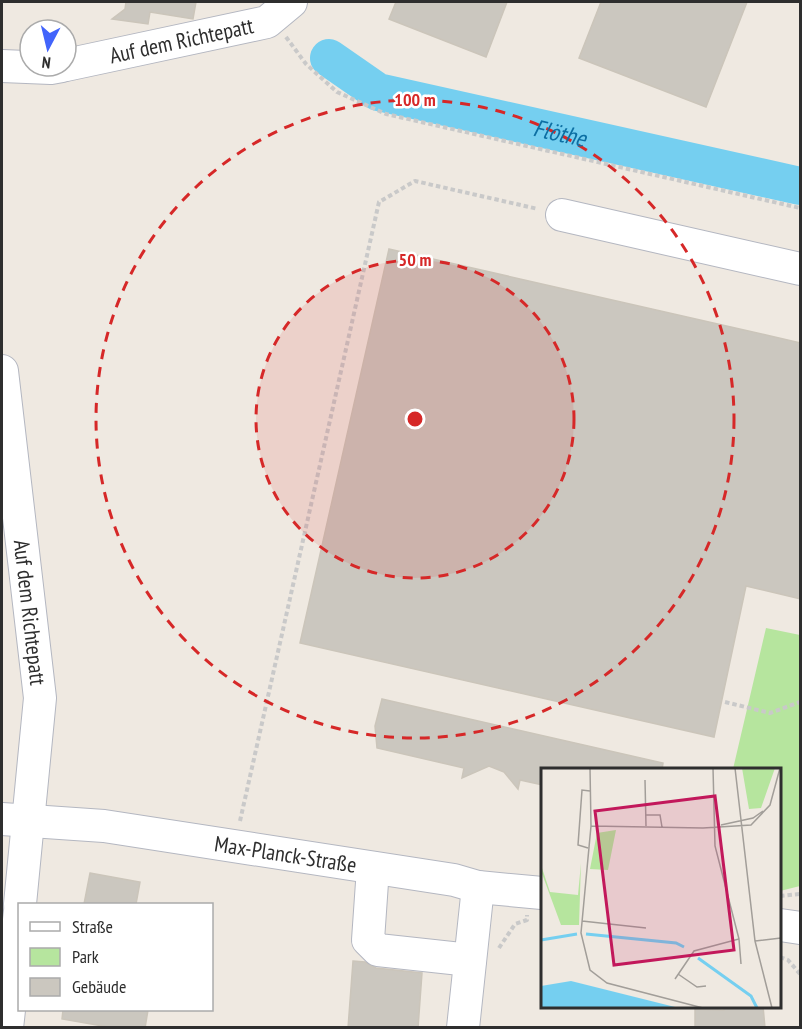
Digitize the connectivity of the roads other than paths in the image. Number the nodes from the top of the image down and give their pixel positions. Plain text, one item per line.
1 (291, 2) edge
2 (78, 63) edge
3 (2, 66) edge
4 (18, 67) edge
5 (562, 214) road end
6 (801, 269) edge
7 (2, 371) edge
8 (11, 822) edge
9 (373, 868) junction
10 (478, 887) junction
11 (535, 892) edge
12 (20, 903) edge
13 (781, 925) edge
14 (18, 928) edge
15 (801, 928) edge
16 (484, 958) junction
17 (7, 1028) edge
18 (463, 1028) edge

1 - 2 street, Auf dem Richtepatt
3 - 4 street, Auf dem Richtepatt
5 - 6 street
7 - 8 street, Auf dem Richtepatt
8 - 9 street, Max-Planck-Straße
8 - 12 street, Auf dem Richtepatt
9 - 10 street, Max-Planck-Straße
9 - 16 street
10 - 11 street, Max-Planck-Straße
10 - 16 street
13 - 15 street
14 - 17 street
16 - 18 street

